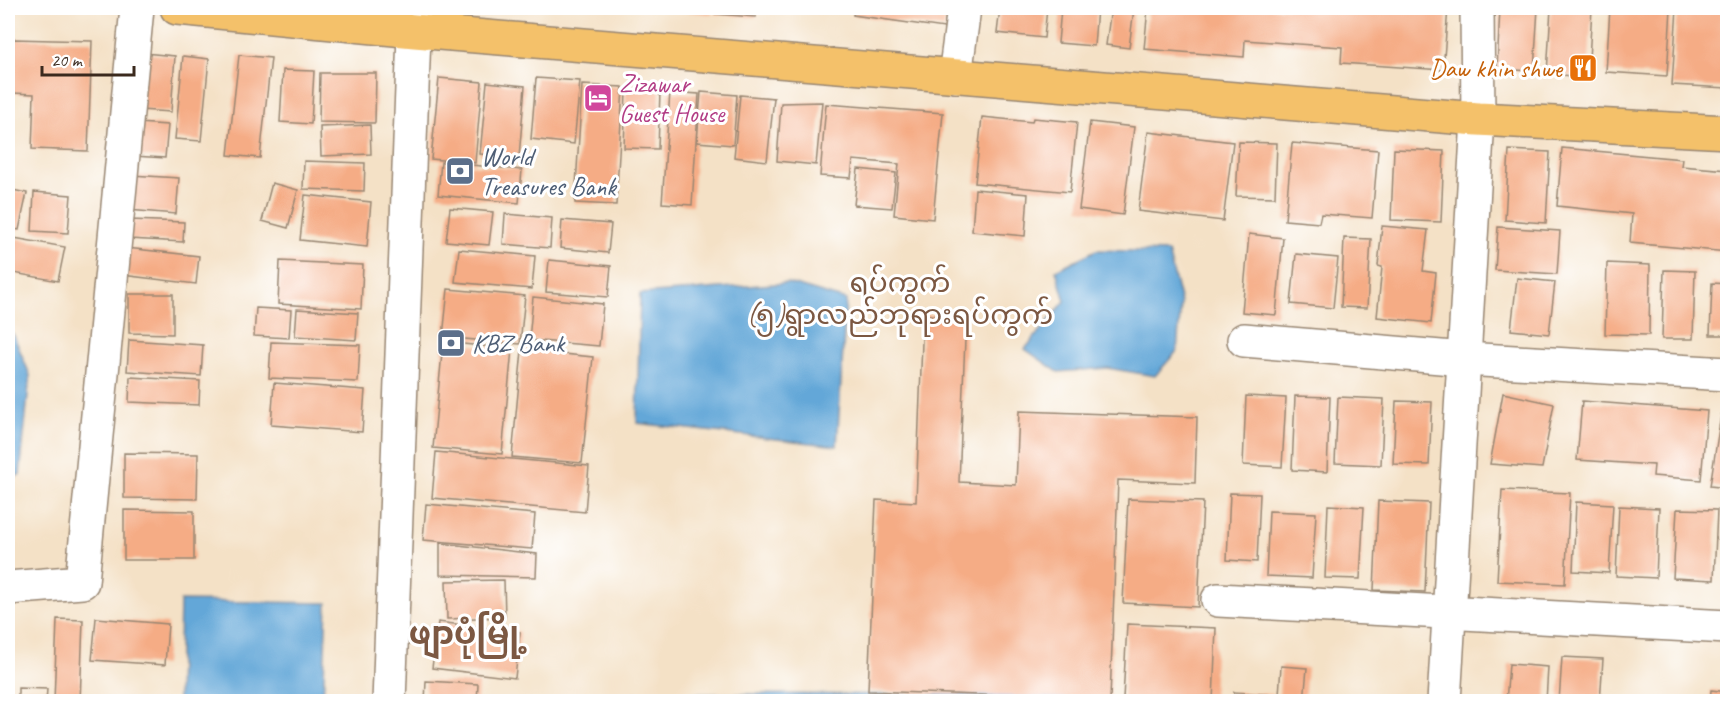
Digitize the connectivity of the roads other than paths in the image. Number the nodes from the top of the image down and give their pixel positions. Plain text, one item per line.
1 (137, 8) edge
2 (177, 8) edge
3 (964, 8) edge
4 (1477, 8) edge
5 (415, 19) edge
6 (955, 76) junction
7 (1478, 119) junction
8 (1728, 132) edge
9 (1244, 340) dead end
10 (1464, 359) junction
11 (1728, 374) edge
12 (8, 588) edge
13 (1218, 600) dead end
14 (1449, 614) junction
15 (1728, 627) edge
16 (389, 702) edge
17 (1444, 702) edge

1 - 12 street
2 - 5 main road
3 - 6 street
4 - 7 street
5 - 6 main road
5 - 16 street
6 - 7 main road
7 - 8 main road
7 - 10 street
9 - 10 street
10 - 11 street
10 - 14 street
13 - 14 street
14 - 15 street
14 - 17 street

